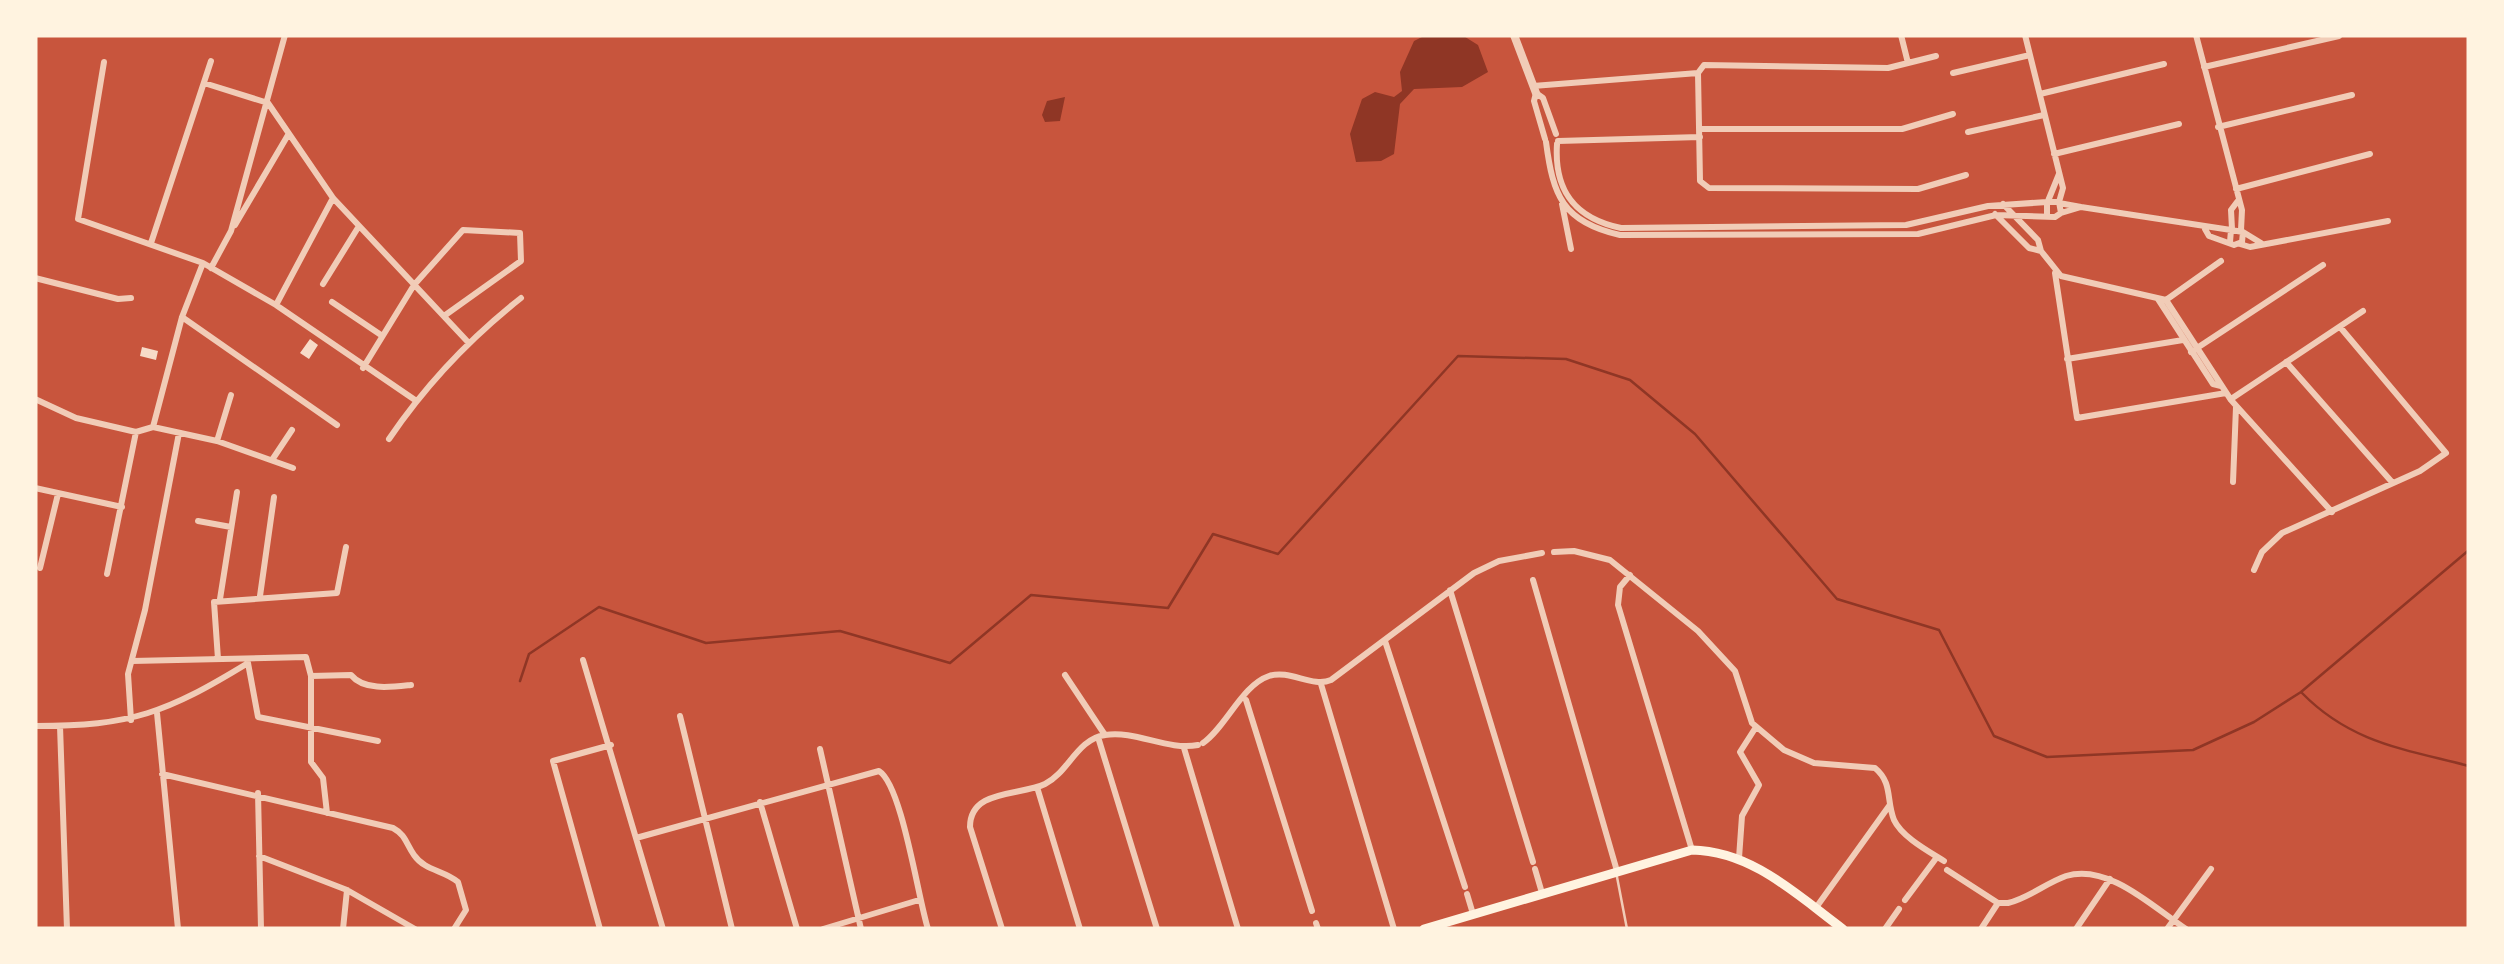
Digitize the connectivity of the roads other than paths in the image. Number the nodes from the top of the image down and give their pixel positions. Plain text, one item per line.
1 (285, 35) edge
2 (1514, 35) edge
3 (1901, 35) edge
4 (2036, 35) edge
5 (2196, 35) edge
6 (2025, 36) edge
7 (2338, 36) edge
8 (2030, 55) junction
9 (1936, 56) dead end
10 (211, 61) dead end
11 (104, 62) dead end
12 (1908, 64) junction
13 (2164, 64) dead end
14 (2204, 67) junction
15 (1698, 73) junction
16 (1952, 73) dead end
17 (204, 83) junction
18 (1535, 89) junction
19 (2040, 94) junction
20 (2352, 96) dead end
21 (268, 103) junction
22 (1953, 114) dead end
23 (2044, 115) junction
24 (2179, 124) dead end
25 (2218, 127) junction
26 (1968, 132) dead end
27 (1700, 133) junction
28 (288, 136) junction
29 (1545, 140) junction
30 (1557, 140) junction
31 (2054, 154) junction
32 (2370, 154) dead end
33 (2060, 173) junction
34 (1966, 175) dead end
35 (2236, 190) junction
36 (332, 198) junction
37 (2048, 201) junction
38 (2059, 202) junction
39 (1562, 203) junction
40 (2003, 204) junction
41 (1988, 206) junction
42 (2081, 207) junction
43 (2061, 213) junction
44 (2015, 214) junction
45 (2047, 214) junction
46 (1996, 216) junction
47 (2388, 222) dead end
48 (359, 226) junction
49 (2205, 229) junction
50 (2237, 230) junction
51 (231, 231) junction
52 (2230, 242) junction
53 (151, 243) junction
54 (2261, 243) junction
55 (2240, 244) junction
56 (1571, 249) dead end
57 (2040, 251) junction
58 (2221, 261) dead end
59 (202, 263) junction
60 (2323, 265) dead end
61 (211, 268) junction
62 (2055, 270) junction
63 (35, 278) edge
64 (323, 284) dead end
65 (414, 285) junction
66 (131, 298) dead end
67 (521, 298) dead end
68 (2162, 299) junction
69 (332, 302) dead end
70 (276, 305) junction
71 (2363, 311) dead end
72 (444, 316) junction
73 (182, 317) junction
74 (2340, 328) junction
75 (381, 335) junction
76 (467, 340) junction
77 (2183, 340) junction
78 (2199, 346) junction
79 (2191, 352) junction
80 (2067, 360) junction
81 (2286, 362) junction
82 (363, 368) junction
83 (230, 395) dead end
84 (2229, 396) junction
85 (35, 399) edge
86 (415, 400) junction
87 (153, 426) junction
88 (337, 426) dead end
89 (292, 430) dead end
90 (136, 432) junction
91 (179, 432) junction
92 (389, 438) dead end
93 (217, 440) junction
94 (272, 460) junction
95 (292, 468) dead end
96 (2391, 481) junction
97 (2233, 482) dead end
98 (35, 488) edge
99 (237, 492) dead end
100 (58, 494) junction
101 (274, 497) dead end
102 (122, 507) junction
103 (2332, 512) junction
104 (198, 521) dead end
105 (231, 527) junction
106 (346, 548) dead end
107 (1554, 552) dead end
108 (1542, 553) dead end
109 (40, 568) dead end
110 (2254, 570) dead end
111 (107, 574) dead end
112 (1630, 574) junction
113 (1533, 580) dead end
114 (1450, 590) junction
115 (260, 596) junction
116 (217, 602) junction
117 (1385, 641) junction
118 (218, 659) junction
119 (132, 660) junction
120 (248, 660) junction
121 (583, 660) dead end
122 (1065, 675) dead end
123 (311, 676) junction
124 (1322, 684) junction
125 (411, 685) dead end
126 (1246, 698) junction
127 (158, 714) junction
128 (680, 716) dead end
129 (131, 720) junction
130 (35, 726) edge
131 (60, 726) junction
132 (310, 726) junction
133 (1756, 727) junction
134 (1102, 736) junction
135 (378, 741) dead end
136 (611, 745) junction
137 (1184, 748) junction
138 (820, 749) dead end
139 (162, 774) junction
140 (828, 785) junction
141 (1037, 787) junction
142 (258, 793) junction
143 (760, 802) junction
144 (1890, 805) junction
145 (327, 813) junction
146 (702, 818) junction
147 (636, 838) junction
148 (1692, 850) junction
149 (259, 856) junction
150 (1738, 858) junction
151 (2211, 869) dead end
152 (1947, 870) dead end
153 (1617, 871) junction
154 (2110, 879) junction
155 (347, 890) junction
156 (1542, 894) junction
157 (919, 900) junction
158 (1906, 900) dead end
159 (1998, 903) junction
160 (1816, 909) junction
161 (1899, 909) dead end
162 (1312, 911) dead end
163 (1473, 914) junction
164 (858, 918) junction
165 (2174, 921) junction
166 (67, 929) edge
167 (178, 929) edge
168 (261, 929) edge
169 (343, 929) edge
170 (415, 929) edge
171 (454, 929) edge
172 (600, 929) edge
173 (663, 929) edge
174 (732, 929) edge
175 (796, 929) edge
176 (823, 929) edge
177 (861, 929) edge
178 (928, 929) edge
179 (1002, 929) edge
180 (1080, 929) edge
181 (1158, 929) edge
182 (1238, 929) edge
183 (1394, 929) edge
184 (1427, 929) edge
185 (1627, 929) edge
186 (1843, 929) edge
187 (1885, 929) edge
188 (1982, 929) edge
189 (2076, 929) edge
190 (2168, 929) edge
191 (2186, 929) edge

1 - 21 street
2 - 18 street
3 - 12 street
4 - 6 street
5 - 14 street
6 - 8 street
7 - 14 street
8 - 16 street
8 - 19 street
9 - 12 street
10 - 17 street
11 - 53 street
12 - 15 street
13 - 19 street
14 - 25 street
15 - 18 street
15 - 27 street
17 - 21 street
17 - 53 street
18 - 29 street
18 - 30 street
19 - 23 street
20 - 25 street
21 - 28 street
21 - 51 street
22 - 27 street
23 - 26 street
23 - 31 street
24 - 31 street
25 - 35 street
27 - 30 street
27 - 34 street
28 - 36 street
28 - 51 street
29 - 30 street
29 - 39 street
30 - 41 street
31 - 33 street
32 - 35 street
33 - 37 street
33 - 38 street
35 - 50 street
36 - 48 street
36 - 70 street
37 - 38 street
37 - 40 street
37 - 45 street
38 - 42 street
38 - 43 street
39 - 46 street
39 - 56 street
40 - 41 street
40 - 44 street
41 - 46 street
42 - 43 street
42 - 49 street
43 - 45 street
44 - 45 street
44 - 46 street
44 - 57 street
46 - 57 street
47 - 54 street
48 - 64 street
48 - 65 street
49 - 50 street
49 - 52 street
50 - 52 street
50 - 54 street
50 - 55 street
51 - 61 street
52 - 55 street
53 - 59 street
54 - 55 street
57 - 62 street
58 - 68 street
59 - 61 street
59 - 73 street
60 - 78 street
61 - 70 street
62 - 68 street
62 - 80 street
63 - 66 street
65 - 72 street
65 - 72 street
65 - 75 street
67 - 76 street
68 - 77 street
68 - 78 street
69 - 75 street
70 - 82 street
71 - 74 street
72 - 76 street
73 - 87 street
73 - 88 street
74 - 81 street
74 - 96 street
75 - 82 street
76 - 86 street
77 - 79 street
77 - 80 street
78 - 79 street
78 - 84 street
79 - 84 street
80 - 84 street
81 - 84 street
81 - 96 street
82 - 86 street
83 - 93 street
84 - 97 street
84 - 103 street
85 - 90 street
86 - 92 street
87 - 90 street
87 - 91 street
89 - 94 street
90 - 102 street
91 - 93 street
91 - 119 street
93 - 94 street
94 - 95 street
96 - 103 street
98 - 100 street
99 - 105 street
100 - 102 street
100 - 109 street
101 - 115 street
102 - 111 street
103 - 110 street
104 - 105 street
105 - 116 street
106 - 115 street
107 - 112 street
108 - 114 street
112 - 133 street
112 - 148 street
113 - 153 street
114 - 117 street
114 - 156 street
115 - 116 street
116 - 118 street
117 - 124 street
117 - 163 street
118 - 119 street
118 - 120 street
119 - 129 street
120 - 123 street
120 - 127 street
120 - 132 street
121 - 136 street
122 - 134 street
123 - 125 street
123 - 132 street
124 - 126 street
124 - 183 street
126 - 137 street
126 - 162 street
127 - 129 street
127 - 139 street
128 - 146 street
129 - 131 street
130 - 131 street
131 - 166 street
132 - 135 street
132 - 145 street
133 - 144 street
133 - 150 street
134 - 137 street
134 - 141 street
134 - 181 street
136 - 147 street
136 - 172 street
137 - 182 street
138 - 140 street
139 - 142 street
139 - 167 street
140 - 143 street
140 - 157 street
140 - 164 street
141 - 179 street
141 - 180 street
142 - 145 street
142 - 149 street
143 - 146 street
143 - 175 street
144 - 158 street
144 - 160 street
145 - 171 street
146 - 147 street
146 - 174 street
147 - 173 street
148 - 150 main road
148 - 153 main road
149 - 155 street
149 - 168 street
150 - 160 main road
151 - 165 street
152 - 159 street
153 - 156 main road
153 - 185 lane
154 - 159 street
154 - 165 street
154 - 189 street
155 - 169 street
155 - 170 street
156 - 163 main road
157 - 164 street
157 - 178 street
159 - 188 street
160 - 186 main road
161 - 187 street
163 - 184 main road
164 - 176 street
164 - 177 street
165 - 190 street
165 - 191 street

